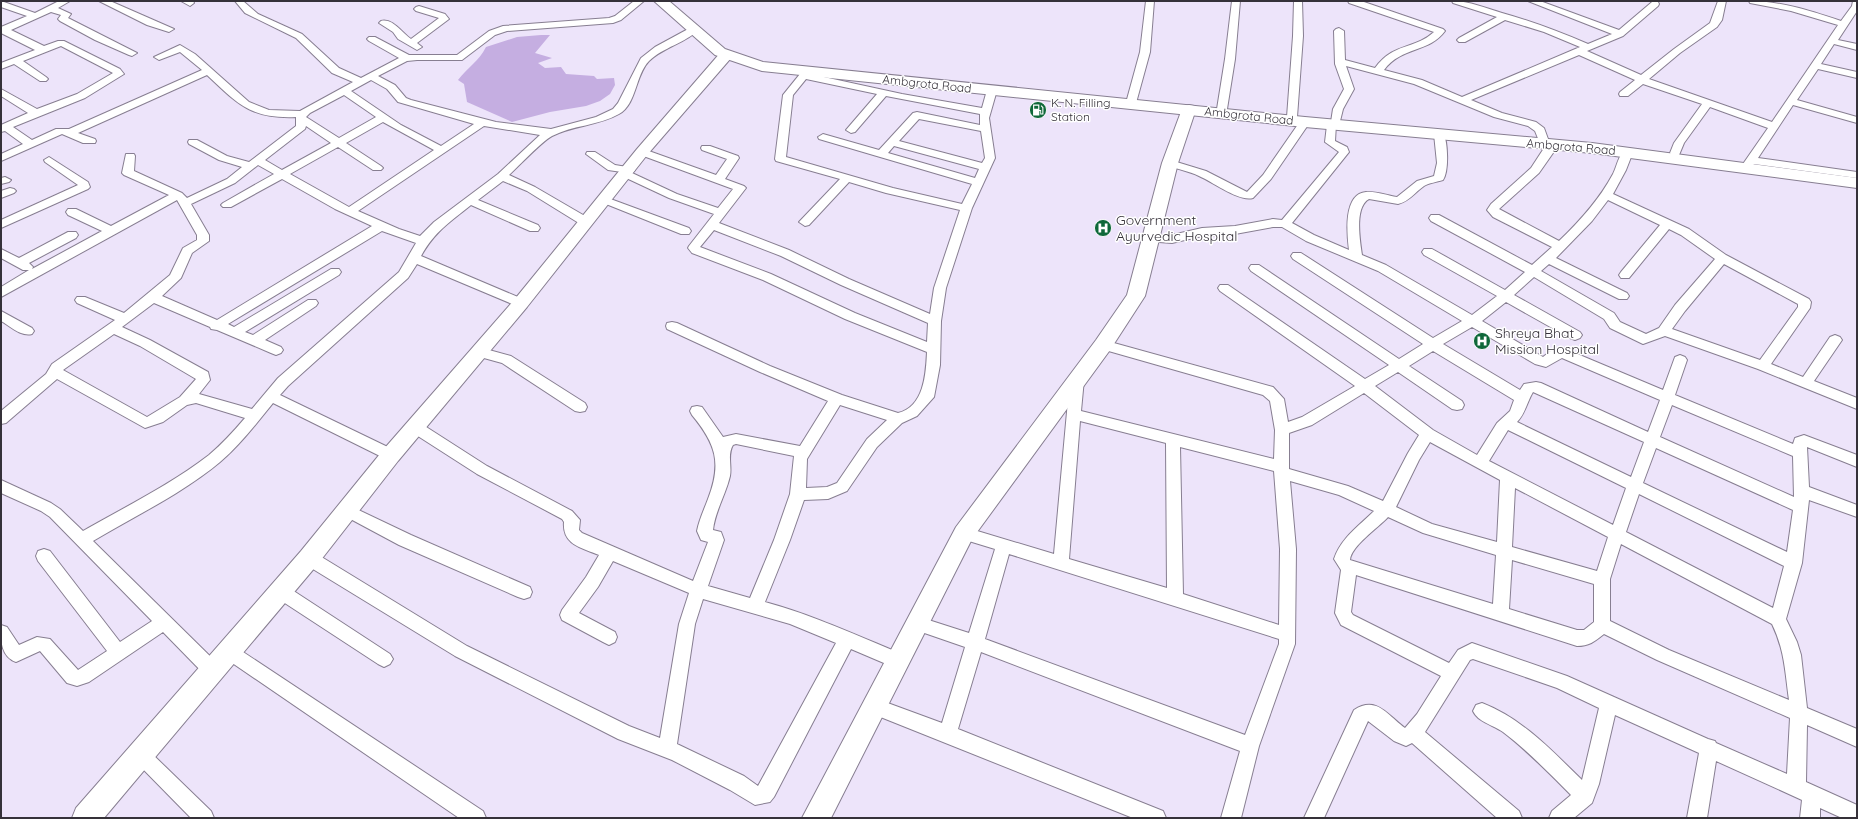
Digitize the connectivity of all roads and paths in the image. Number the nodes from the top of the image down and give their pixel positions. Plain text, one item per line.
1 (66, 1) edge
2 (103, 1) edge
3 (239, 1) edge
4 (640, 1) edge
5 (661, 1) edge
6 (1150, 1) edge
7 (1236, 1) edge
8 (1298, 1) edge
9 (1352, 1) edge
10 (1456, 1) edge
11 (1532, 1) edge
12 (1722, 1) edge
13 (1753, 1) edge
14 (1857, 1) edge
15 (1386, 2) edge
16 (1, 4) edge
17 (1655, 4) dead end
18 (1373, 8) junction
19 (51, 9) junction
20 (419, 9) dead end
21 (35, 16) junction
22 (1505, 16) junction
23 (384, 23) dead end
24 (1843, 24) junction
25 (169, 29) dead end
26 (3, 30) edge
27 (693, 30) junction
28 (1339, 31) dead end
29 (1620, 34) junction
30 (372, 39) dead end
31 (1462, 40) dead end
32 (1832, 41) junction
33 (411, 43) junction
34 (1857, 47) edge
35 (1589, 48) junction
36 (43, 50) junction
37 (1579, 51) junction
38 (132, 53) dead end
39 (726, 55) junction
40 (159, 57) dead end
41 (410, 57) junction
42 (16, 60) junction
43 (1340, 62) junction
44 (759, 64) junction
45 (1815, 65) junction
46 (1, 66) edge
47 (208, 70) junction
48 (1378, 71) junction
49 (805, 73) junction
50 (1857, 75) edge
51 (372, 77) junction
52 (43, 79) dead end
53 (1641, 80) junction
54 (362, 82) junction
55 (995, 90) junction
56 (345, 91) junction
57 (1, 92) edge
58 (883, 93) junction
59 (1624, 94) dead end
60 (1463, 100) junction
61 (1790, 101) junction
62 (1131, 103) junction
63 (1708, 104) junction
64 (1193, 109) junction
65 (1222, 109) junction
66 (985, 112) junction
67 (36, 113) junction
68 (301, 116) junction
69 (383, 118) junction
70 (1298, 119) junction
71 (1857, 120) edge
72 (482, 123) junction
73 (1333, 123) junction
74 (1773, 126) junction
75 (3, 128) edge
76 (851, 130) dead end
77 (986, 130) junction
78 (551, 132) junction
79 (69, 133) junction
80 (1439, 134) junction
81 (823, 137) dead end
82 (91, 141) dead end
83 (193, 142) dead end
84 (892, 142) junction
85 (1548, 142) junction
86 (338, 143) junction
87 (31, 144) junction
88 (706, 148) dead end
89 (442, 150) junction
90 (642, 152) junction
91 (1628, 152) junction
92 (1675, 153) junction
93 (592, 154) dead end
94 (881, 154) junction
95 (130, 156) dead end
96 (1, 158) edge
97 (49, 160) dead end
98 (1749, 162) junction
99 (253, 163) junction
100 (1170, 163) junction
101 (986, 167) junction
102 (377, 168) dead end
103 (627, 172) junction
104 (283, 174) junction
105 (502, 176) junction
106 (1857, 176) edge
107 (846, 179) junction
108 (718, 180) junction
109 (978, 182) junction
110 (1857, 183) edge
111 (1606, 194) junction
112 (182, 199) junction
113 (605, 200) junction
114 (470, 201) junction
115 (227, 205) dead end
116 (966, 208) junction
117 (72, 212) dead end
118 (349, 212) junction
119 (721, 213) junction
120 (1435, 218) dead end
121 (586, 222) junction
122 (804, 222) dead end
123 (1, 224) edge
124 (1285, 224) junction
125 (1667, 224) junction
126 (712, 225) junction
127 (381, 226) junction
128 (534, 228) dead end
129 (112, 231) junction
130 (684, 231) dead end
131 (72, 235) dead end
132 (1150, 238) junction
133 (423, 241) junction
134 (1561, 247) junction
135 (1428, 252) dead end
136 (1, 253) edge
137 (1297, 256) dead end
138 (1356, 256) junction
139 (414, 258) junction
140 (1722, 258) junction
141 (1548, 260) junction
142 (19, 263) junction
143 (1255, 268) dead end
144 (1533, 271) junction
145 (36, 272) junction
146 (334, 272) dead end
147 (1625, 275) dead end
148 (1224, 288) dead end
149 (1, 293) edge
150 (1507, 295) junction
151 (1623, 296) dead end
152 (152, 297) junction
153 (81, 300) dead end
154 (312, 303) dead end
155 (521, 304) junction
156 (1, 315) edge
157 (125, 319) junction
158 (935, 321) junction
159 (1472, 321) junction
160 (216, 326) junction
161 (672, 326) dead end
162 (112, 328) junction
163 (27, 331) dead end
164 (1664, 331) junction
165 (233, 333) junction
166 (1575, 335) dead end
167 (1835, 340) dead end
168 (254, 341) junction
169 (1103, 345) junction
170 (1434, 345) junction
171 (276, 350) dead end
172 (934, 350) junction
173 (478, 352) junction
174 (1680, 360) dead end
175 (1399, 365) junction
176 (1763, 366) junction
177 (54, 371) junction
178 (1077, 379) junction
179 (1806, 382) junction
180 (1365, 386) junction
181 (270, 396) junction
182 (1522, 398) junction
183 (1668, 398) junction
184 (837, 399) junction
185 (185, 400) junction
186 (1457, 404) dead end
187 (1857, 404) edge
188 (580, 407) dead end
189 (698, 411) dead end
190 (1074, 414) junction
191 (254, 415) junction
192 (898, 418) junction
193 (1, 419) edge
194 (1507, 423) junction
195 (415, 427) junction
196 (1282, 430) junction
197 (1428, 434) junction
198 (1652, 439) junction
199 (1173, 440) junction
200 (722, 451) junction
201 (803, 452) junction
202 (1800, 453) junction
203 (391, 455) junction
204 (1857, 461) edge
205 (1480, 463) junction
206 (1282, 470) junction
207 (1508, 478) junction
208 (1, 486) edge
209 (1636, 486) junction
210 (1802, 491) junction
211 (798, 494) junction
212 (1801, 507) junction
213 (1386, 509) junction
214 (348, 510) junction
215 (1857, 511) edge
216 (964, 533) junction
217 (1616, 535) junction
218 (82, 539) junction
219 (1004, 546) junction
220 (1504, 550) junction
221 (609, 552) junction
222 (44, 556) dead end
223 (309, 558) junction
224 (1061, 563) junction
225 (1794, 563) junction
226 (1349, 568) junction
227 (1602, 579) junction
228 (698, 590) junction
229 (280, 591) junction
230 (524, 592) dead end
231 (1175, 598) junction
232 (755, 605) junction
233 (1501, 614) junction
234 (1778, 619) junction
235 (164, 622) junction
236 (916, 623) junction
237 (1602, 625) junction
238 (1, 632) edge
239 (1288, 635) junction
240 (609, 637) dead end
241 (976, 643) junction
242 (859, 645) junction
243 (228, 651) junction
244 (118, 652) junction
245 (384, 659) dead end
246 (898, 661) junction
247 (212, 670) junction
248 (1452, 673) junction
249 (1610, 705) junction
250 (874, 706) junction
251 (1482, 711) dead end
252 (1799, 713) junction
253 (948, 734) junction
254 (1414, 734) junction
255 (1857, 738) edge
256 (1250, 746) junction
257 (1709, 747) junction
258 (667, 749) junction
259 (140, 754) junction
260 (1804, 791) junction
261 (1585, 796) junction
262 (1857, 815) edge
263 (86, 818) edge
264 (204, 818) edge
265 (476, 818) edge
266 (816, 818) edge
267 (1156, 818) edge
268 (1231, 818) edge
269 (1314, 818) edge
270 (1512, 818) edge
271 (1559, 818) edge
272 (1697, 818) edge
273 (1810, 818) edge

1 - 19 street
2 - 25 street
3 - 54 street
4 - 41 street
5 - 27 main road, Ambgrota Road
6 - 62 street
7 - 65 street
8 - 70 street
9 - 18 street
10 - 22 street
11 - 29 street
12 - 53 street
13 - 24 street
14 - 24 street
15 - 18 street
16 - 21 street
17 - 29 street
18 - 48 street
19 - 21 street
19 - 38 street
20 - 33 street
21 - 26 street
22 - 31 street
22 - 35 street
23 - 33 street
24 - 32 street
26 - 36 street
27 - 39 main road, Ambgrota Road
27 - 78 street
28 - 43 street
29 - 35 street
30 - 41 street
32 - 34 street
32 - 45 street
33 - 41 street
35 - 37 street
36 - 42 street
36 - 67 street
37 - 53 street
37 - 60 street
39 - 44 main road, Ambgrota Road
39 - 90 street
40 - 47 street
41 - 51 street
42 - 46 street
42 - 52 street
43 - 48 street
43 - 73 street
44 - 49 main road, Ambgrota Road
44 - 55 main road
45 - 50 street
45 - 61 street
47 - 68 street
47 - 79 street
48 - 60 street
49 - 55 main road, Ambgrota Road
49 - 58 street
49 - 107 street
51 - 54 street
51 - 72 street
53 - 59 street
53 - 63 street
54 - 56 street
55 - 62 main road, Ambgrota Road
55 - 66 street
56 - 68 street
56 - 69 street
57 - 67 street
58 - 66 street
58 - 76 street
60 - 85 street
61 - 71 street
61 - 74 street
62 - 64 main road, Ambgrota Road
63 - 74 street
63 - 92 street
64 - 65 main road
64 - 70 main road, Ambgrota Road
64 - 100 street
65 - 70 main road
66 - 77 street
67 - 75 street
68 - 86 street
68 - 99 street
69 - 86 street
69 - 89 street
70 - 73 main road, Ambgrota Road
70 - 100 street
72 - 78 street
72 - 89 street
73 - 80 main road, Ambgrota Road
73 - 85 main road
73 - 124 street
74 - 98 street
75 - 87 street
77 - 84 street
77 - 101 street
78 - 105 street
79 - 82 street
79 - 87 street
80 - 85 main road, Ambgrota Road
80 - 138 street
81 - 94 street
83 - 99 street
84 - 94 street
84 - 101 street
85 - 91 main road, Ambgrota Road
85 - 92 main road
85 - 134 street
86 - 102 street
86 - 104 street
87 - 96 street
88 - 108 street
89 - 118 street
90 - 103 street
90 - 108 street
91 - 110 main road, Ambgrota Road
91 - 111 street
92 - 98 main road
93 - 103 street
94 - 109 street
95 - 112 street
97 - 123 street
98 - 106 main road
99 - 104 street
99 - 112 street
100 - 132 street
101 - 109 street
103 - 113 street
103 - 119 street
104 - 115 street
104 - 118 street
105 - 114 street
105 - 121 street
107 - 116 street
107 - 122 street
108 - 119 street
109 - 116 street
111 - 125 street
111 - 134 street
112 - 129 street
112 - 152 street
113 - 121 street
113 - 130 street
114 - 128 street
114 - 133 street
116 - 158 street
117 - 129 street
118 - 127 street
119 - 126 street
120 - 144 street
121 - 155 street
124 - 132 street
124 - 138 street
125 - 140 street
125 - 147 street
126 - 158 street
126 - 172 street
127 - 133 street
127 - 160 street
129 - 145 street
131 - 142 street
132 - 169 street
133 - 139 street
134 - 141 street
135 - 150 street
136 - 142 street
137 - 170 street
138 - 159 street
139 - 155 street
139 - 181 street
140 - 164 street
140 - 176 street
141 - 144 street
141 - 151 street
142 - 145 street
143 - 175 street
144 - 150 street
144 - 164 street
145 - 149 street
146 - 165 street
148 - 180 street
150 - 159 street
150 - 166 street
152 - 157 street
152 - 160 street
153 - 157 street
154 - 168 street
155 - 173 street
156 - 163 street
157 - 162 street
158 - 172 street
159 - 170 street
159 - 183 street
160 - 165 street
161 - 184 street
162 - 177 street
162 - 185 street
164 - 176 street
165 - 168 street
167 - 179 street
168 - 171 street
169 - 178 street
169 - 196 street
170 - 175 street
170 - 182 street
172 - 192 street
173 - 188 street
173 - 195 street
174 - 183 street
175 - 180 street
175 - 186 street
176 - 179 street
177 - 185 street
177 - 193 street
178 - 190 street
178 - 216 street
179 - 187 street
180 - 196 street
180 - 197 street
181 - 191 street
181 - 203 street
182 - 194 street
182 - 198 street
183 - 198 street
183 - 202 street
184 - 192 street
184 - 201 street
185 - 191 street
189 - 200 street
190 - 199 street
190 - 224 street
191 - 218 street
192 - 211 street
194 - 205 street
194 - 209 street
195 - 203 street
195 - 221 street
196 - 206 street
197 - 205 street
197 - 213 street
198 - 209 street
198 - 212 street
199 - 206 street
199 - 231 street
200 - 201 street
200 - 228 street
201 - 211 street
202 - 204 street
202 - 210 street
203 - 214 street
205 - 207 street
206 - 213 street
206 - 239 street
207 - 217 street
207 - 220 street
208 - 218 street
209 - 217 street
209 - 225 street
210 - 212 street
210 - 215 street
211 - 232 street
212 - 225 street
213 - 220 street
213 - 226 street
214 - 223 street
214 - 230 street
216 - 219 street
216 - 236 street
217 - 227 street
217 - 234 street
218 - 235 street
219 - 224 street
219 - 241 street
220 - 227 street
220 - 233 street
221 - 228 street
221 - 240 street
222 - 244 street
223 - 229 street
223 - 258 street
224 - 231 street
225 - 234 street
226 - 233 street
226 - 248 street
227 - 237 street
228 - 232 street
228 - 258 street
229 - 243 street
229 - 245 street
231 - 239 street
232 - 242 street
233 - 237 street
234 - 252 street
235 - 244 street
235 - 247 street
236 - 241 street
236 - 246 street
237 - 252 street
238 - 244 street
239 - 256 street
241 - 253 street
241 - 256 street
242 - 246 street
242 - 258 street
243 - 247 street
243 - 265 street
246 - 250 street
247 - 259 street
248 - 249 street
248 - 254 street
249 - 257 street
249 - 261 street
250 - 253 street
250 - 266 street
251 - 261 street
252 - 255 street
252 - 260 street
253 - 267 street
254 - 269 street
254 - 270 street
256 - 268 street
257 - 260 street
257 - 272 street
259 - 263 street
259 - 264 street
260 - 262 street
260 - 273 street
261 - 271 street

